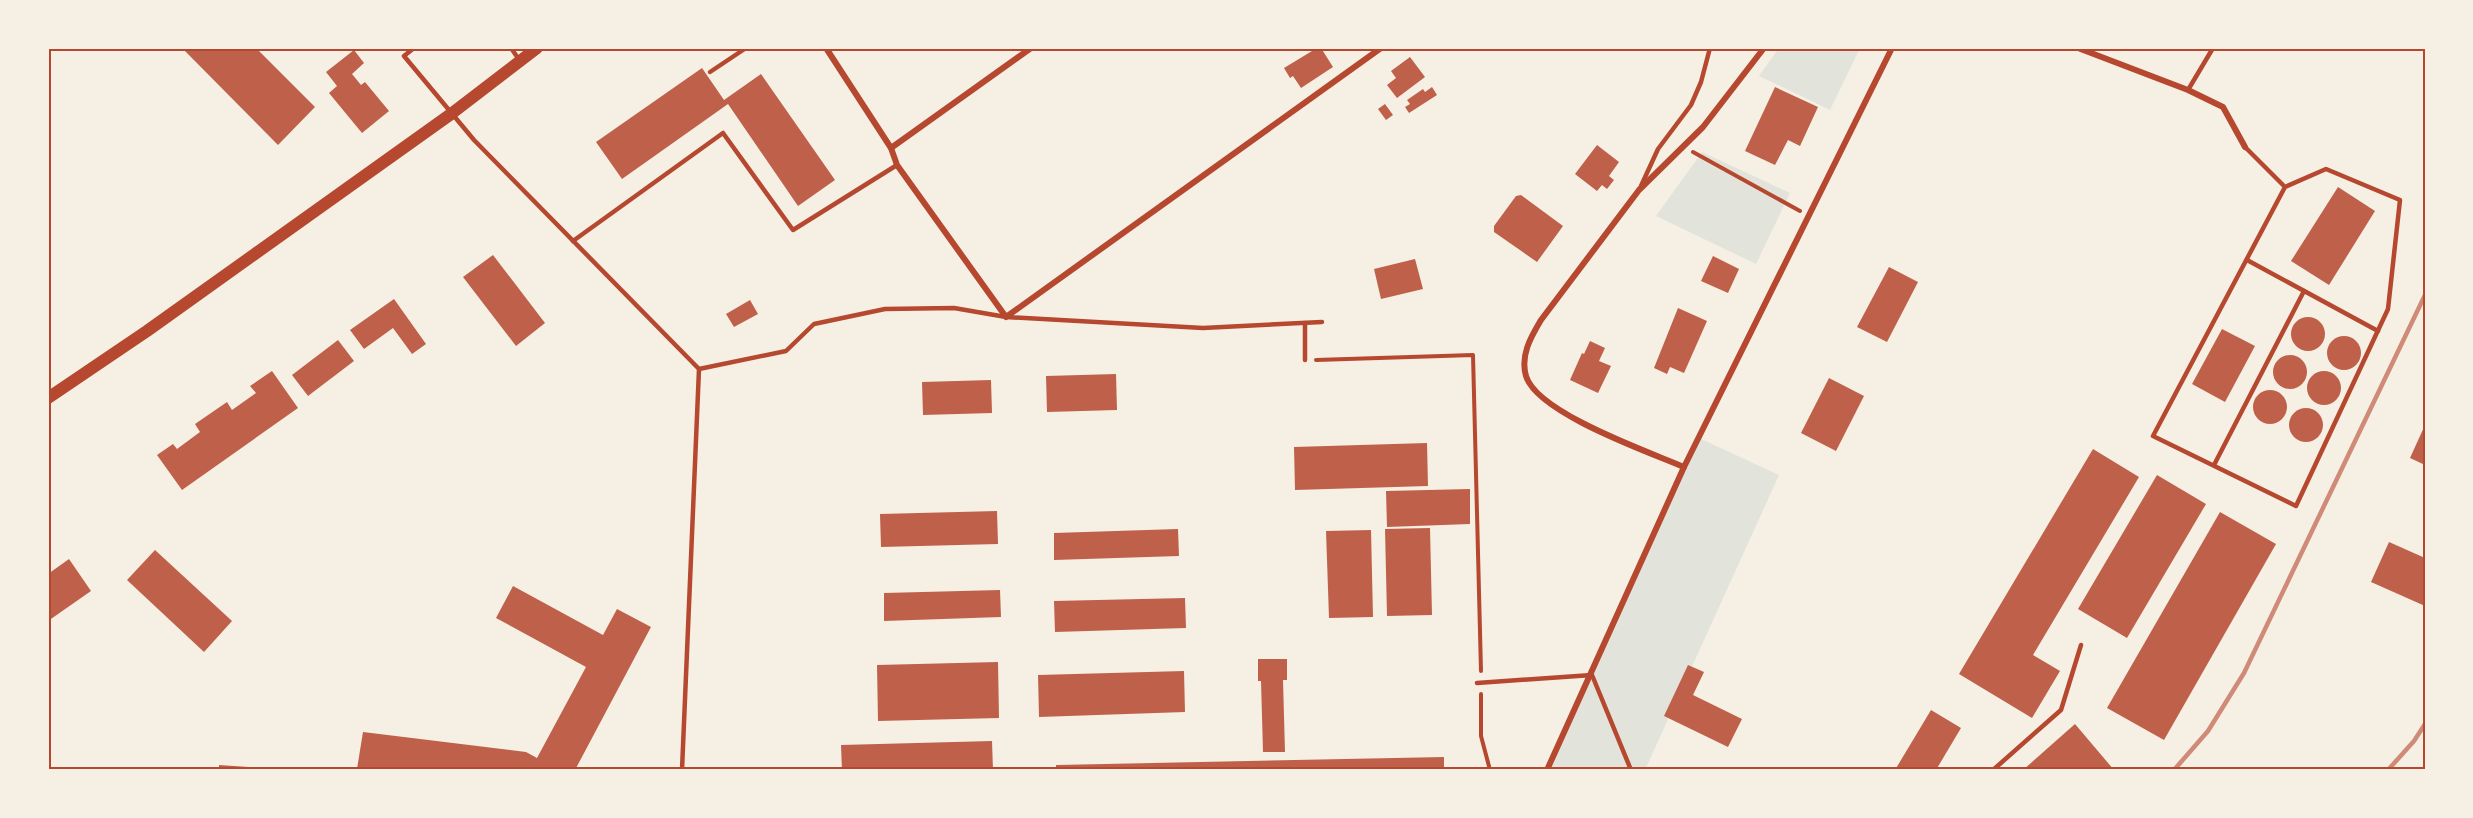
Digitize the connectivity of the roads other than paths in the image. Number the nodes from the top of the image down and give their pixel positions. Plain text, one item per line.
1 (414, 48) edge
2 (511, 48) edge
3 (537, 48) edge
4 (746, 48) edge
5 (826, 48) edge
6 (1031, 48) edge
7 (1381, 48) edge
8 (1710, 48) edge
9 (1764, 48) edge
10 (1892, 48) edge
11 (2078, 48) edge
12 (2213, 48) edge
13 (520, 61) junction
14 (710, 72) dead end
15 (2188, 90) junction
16 (451, 114) junction
17 (2245, 147) joint
18 (891, 148) junction
19 (897, 165) junction
20 (2285, 187) junction
21 (1639, 190) junction
22 (573, 241) junction
23 (2247, 260) junction
24 (2304, 291) junction
25 (1006, 317) junction
26 (1322, 322) dead end
27 (1305, 323) junction
28 (2378, 331) junction
29 (1305, 360) road end
30 (699, 369) junction
31 (48, 398) edge
32 (2214, 465) junction
33 (1684, 467) junction
34 (2081, 645) dead end
35 (1592, 675) junction
36 (1479, 683) road end
37 (682, 770) edge
38 (1547, 770) edge
39 (1631, 770) edge
40 (1993, 770) edge

1 - 16 lane
2 - 13 lane
3 - 13 main road
4 - 14 lane
5 - 18 street
6 - 18 street
7 - 25 street
8 - 21 lane
9 - 21 street
10 - 33 street
11 - 15 street
12 - 15 lane
13 - 16 main road
15 - 17 street
16 - 22 lane
16 - 31 main road
17 - 20 lane
18 - 19 street
19 - 22 lane
19 - 25 street
20 - 23 lane
20 - 28 lane
21 - 33 street
22 - 30 lane
23 - 24 lane
23 - 32 lane
24 - 28 lane
24 - 32 lane
25 - 27 lane
25 - 30 lane
26 - 27 lane
27 - 29 lane
28 - 32 lane
30 - 37 lane
33 - 35 street
34 - 40 lane
35 - 36 lane
35 - 38 street
35 - 39 lane

